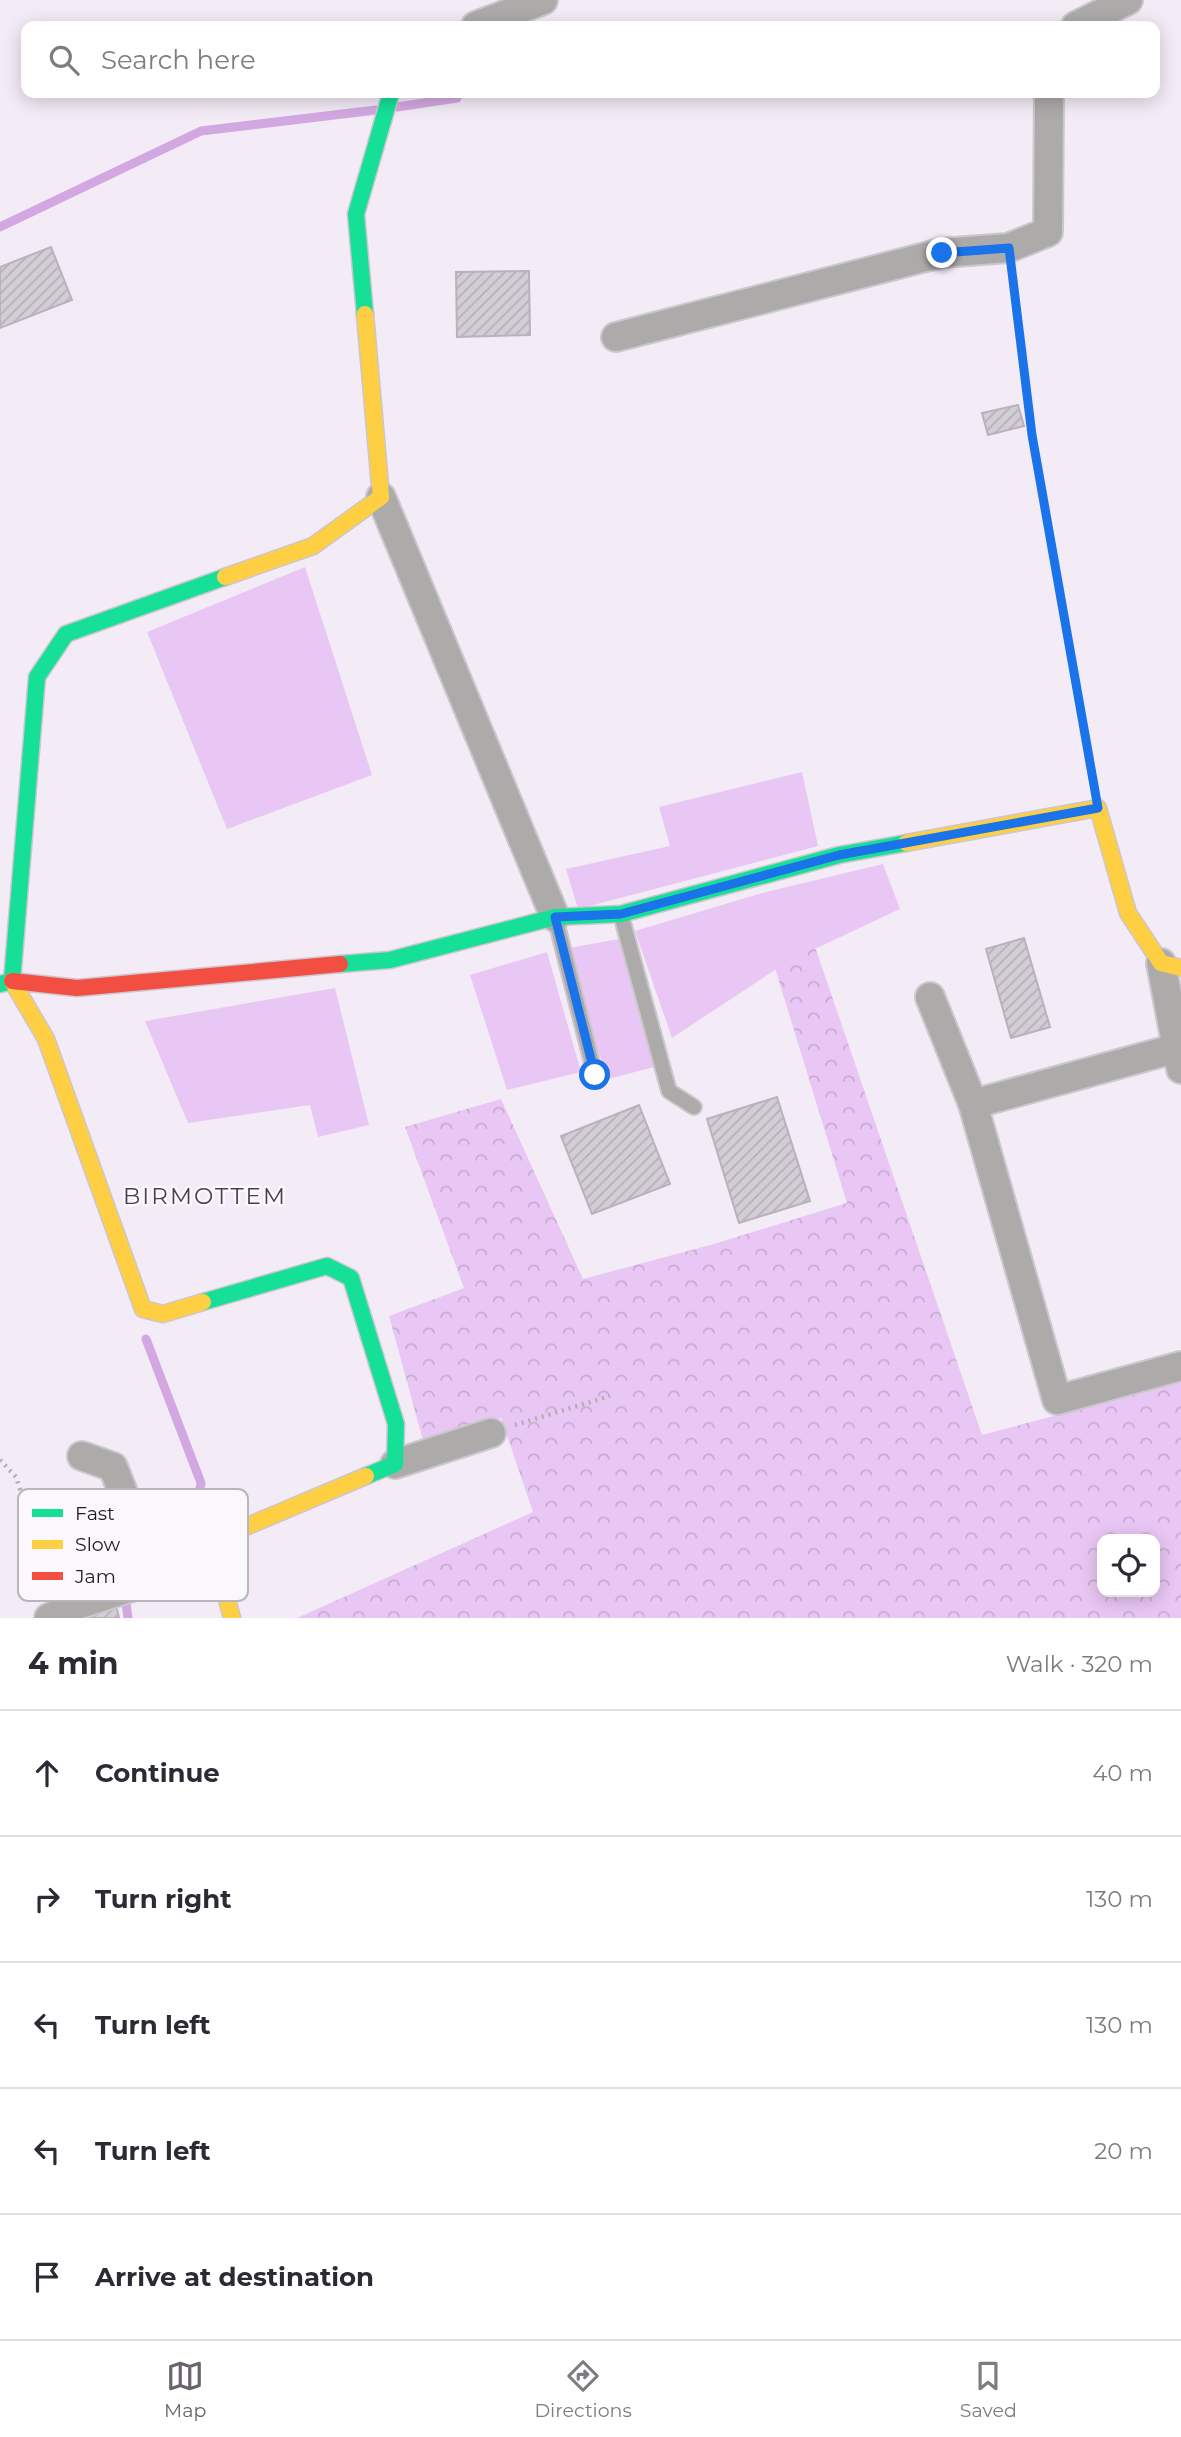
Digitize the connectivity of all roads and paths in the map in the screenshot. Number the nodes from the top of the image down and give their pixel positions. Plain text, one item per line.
1 (544, 0) edge
2 (1128, 0) edge
3 (489, 21) edge
4 (1086, 21) edge
5 (390, 98) edge
6 (1049, 98) edge
7 (1009, 248) junction
8 (616, 337) dead end
9 (381, 497) junction
10 (1098, 808) junction
11 (621, 914) junction
12 (555, 917) junction
13 (1171, 966) edge
14 (6, 983) edge
15 (930, 997) dead end
16 (1179, 1059) edge
17 (595, 1075) dead end
18 (973, 1104) junction
19 (694, 1107) dead end
20 (1181, 1366) edge
21 (610, 1396) dead end
22 (491, 1433) joint
23 (82, 1456) dead end
24 (0, 1460) edge
25 (395, 1464) junction
26 (20, 1489) edge
27 (122, 1489) edge
28 (248, 1526) edge
29 (88, 1601) edge
30 (227, 1601) edge
31 (49, 1618) edge
32 (232, 1618) edge

1 - 3 street
2 - 4 street
5 - 9 street
6 - 7 street
7 - 8 street
7 - 10 path
9 - 12 street
9 - 14 street
10 - 11 street
10 - 13 street
11 - 12 street
11 - 19 lane
12 - 14 street
12 - 17 lane
13 - 16 street
14 - 25 street
15 - 18 street
16 - 18 street
18 - 20 street
21 - 22 path
22 - 25 street
23 - 27 street
24 - 26 path
25 - 28 street
29 - 31 street
30 - 32 street

